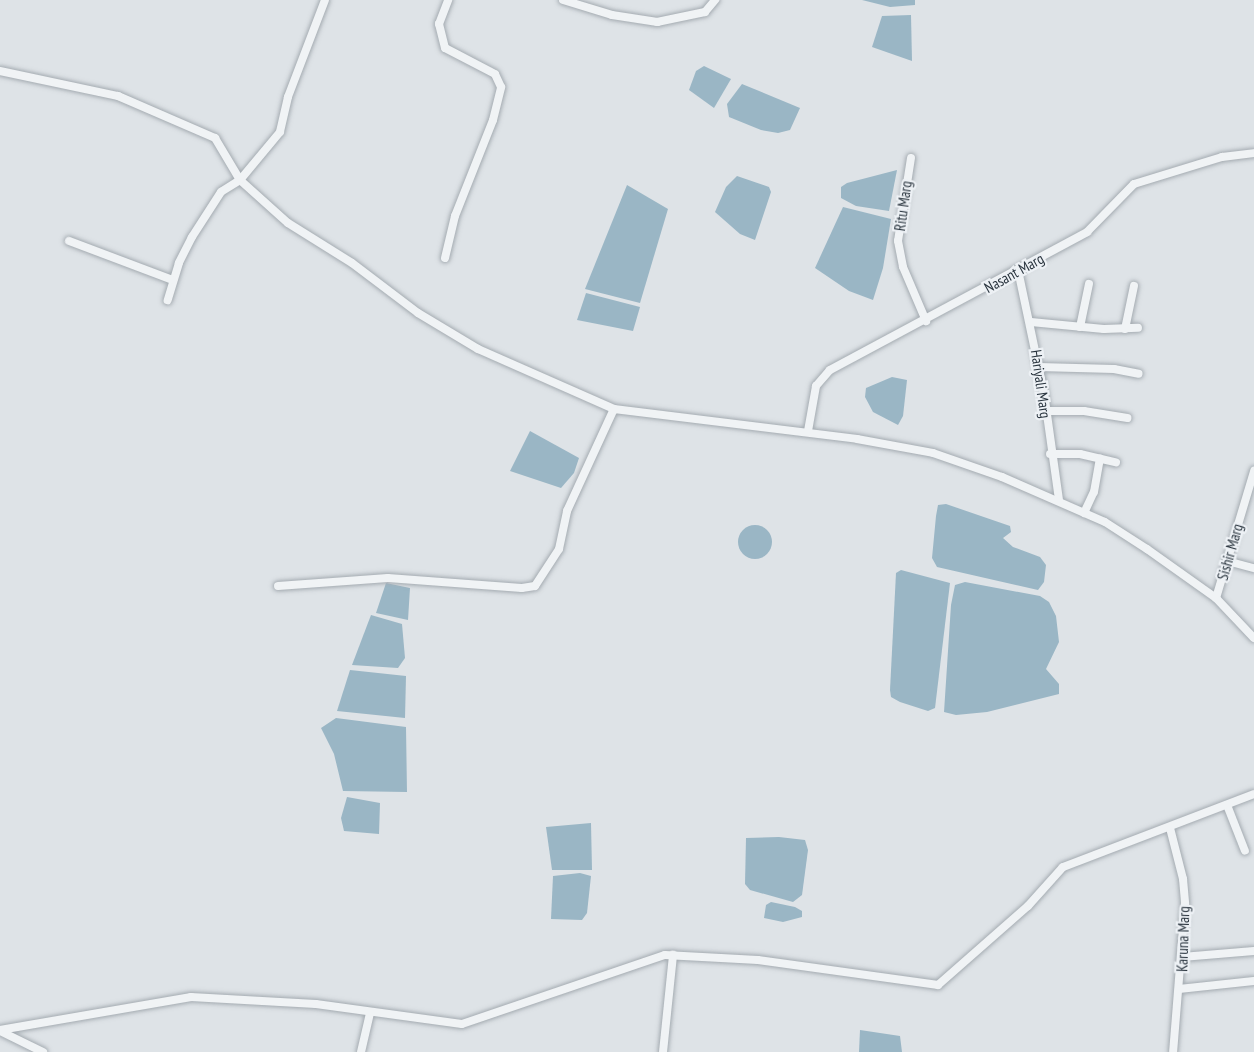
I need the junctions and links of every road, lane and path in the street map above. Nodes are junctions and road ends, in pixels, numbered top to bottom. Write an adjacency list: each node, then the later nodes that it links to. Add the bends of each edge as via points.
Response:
1 (325, 0): 8 (street, via 288,98 280,132)
2 (448, 0): 10 (street, via 439,24 445,48 495,74 501,87 487,138 455,216)
3 (563, 0): 4 (street, via 612,15 657,22 705,12)
4 (715, 0)
5 (0, 71): 8 (street, via 118,96 203,131 215,138)
6 (1254, 153): 11 (street, Nasant Marg, via 1222,158 1134,184 1086,232)
7 (911, 158): 16 (street, Ritu Marg, via 898,241 903,267)
8 (240, 180): 12 (street, via 220,192 192,237); 23 (street, via 288,223 352,263 447,333)
9 (69, 241): 12 (street)
10 (445, 258)
11 (1018, 270): 16 (street, Nasant Marg); 17 (street, Hariyali Marg)
12 (173, 280): 15 (street)
13 (1089, 284): 18 (street)
14 (1134, 286): 20 (street)
15 (168, 300)
16 (926, 321): 26 (street, Nasant Marg, via 822,376 816,386)
17 (1030, 322): 18 (street); 21 (street, Hariyali Marg)
18 (1080, 327): 20 (street)
19 (1138, 328): 20 (street)
20 (1125, 329)
21 (1039, 367): 22 (street, via 1114,369); 24 (street, Hariyali Marg)
22 (1139, 374)
23 (614, 409): 26 (street); 35 (street, via 567,511 559,549 535,586 388,578)
24 (1046, 411): 25 (street, via 1083,411); 27 (street, Hariyali Marg)
25 (1127, 418)
26 (808, 432): 31 (street, via 933,453)
27 (1050, 454): 28 (street); 31 (street, Hariyali Marg)
28 (1100, 459): 29 (street); 32 (street, via 1094,492)
29 (1116, 462)
30 (1254, 471): 33 (street, Sishir Marg)
31 (1059, 500): 32 (street)
32 (1084, 513): 36 (street, via 1146,549)
33 (1227, 561): 34 (street); 36 (street, Sishir Marg)
34 (1254, 568)
35 (278, 586)
36 (1216, 598): 37 (street)
37 (1254, 638)
38 (1254, 794): 39 (street)
39 (1227, 805): 40 (street); 41 (street)
40 (1170, 828): 43 (street, via 1063,867 1028,906 938,985 758,960); 44 (street, Karuna Marg, via 1183,879)
41 (1245, 851)
42 (1254, 951): 44 (street)
43 (673, 956): 47 (street, via 549,992 462,1024); 50 (street)
44 (1182, 957): 46 (street, Karuna Marg)
45 (1254, 981): 46 (street)
46 (1179, 989): 51 (street, Karuna Marg)
47 (370, 1013): 48 (street, via 316,1004 191,997 0,1030); 49 (street)
48 (43, 1052)
49 (361, 1052)
50 (663, 1052)
51 (1173, 1052)

